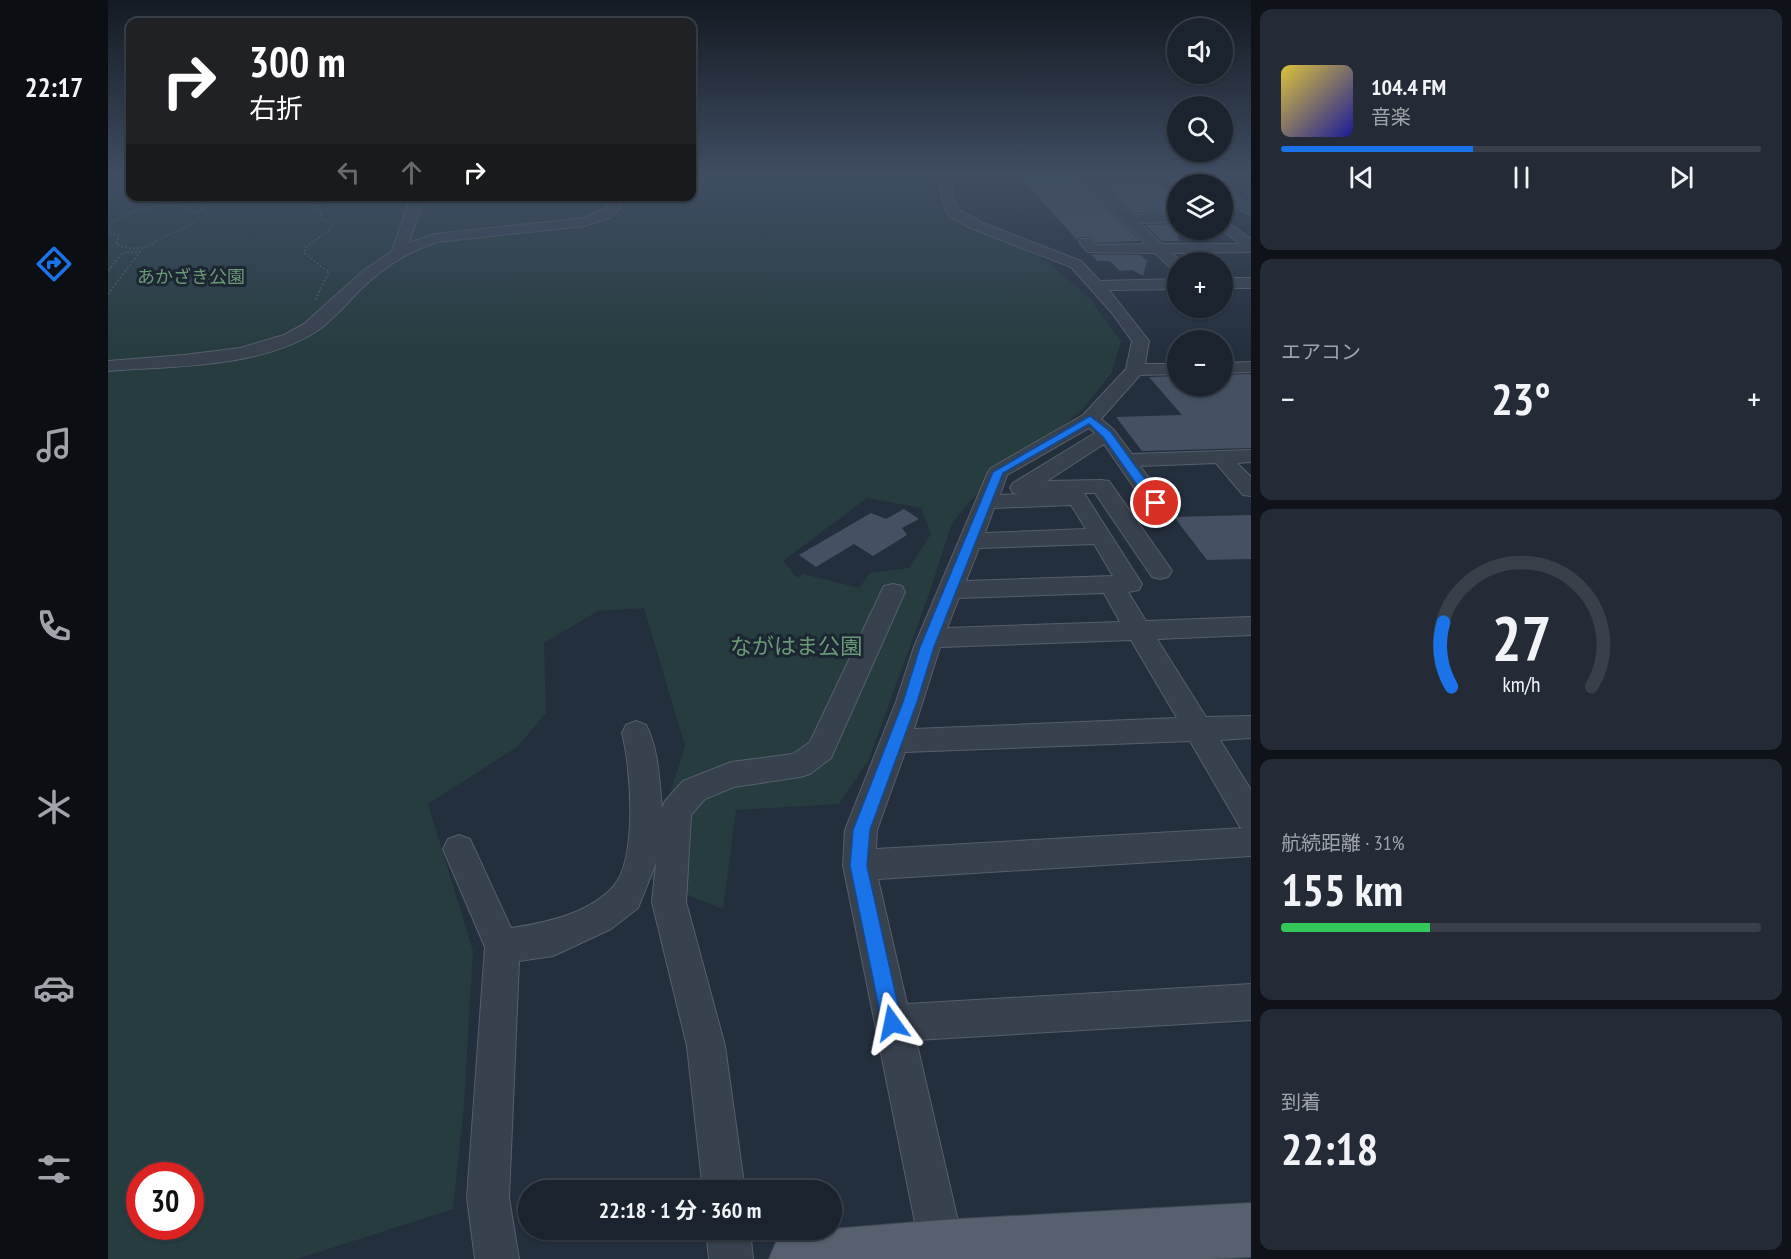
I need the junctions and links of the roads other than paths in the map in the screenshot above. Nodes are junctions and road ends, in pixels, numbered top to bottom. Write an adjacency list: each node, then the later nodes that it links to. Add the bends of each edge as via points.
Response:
1 (405, 234): 9 (street)
2 (475, 234): 9 (street, via 435,238)
3 (998, 234): 14 (street, via 1076,264)
4 (1142, 234): 8 (street)
5 (1235, 234): 7 (street)
6 (1086, 242): 8 (street, via 1093,249)
7 (1251, 247): 8 (street)
8 (1158, 249): 10 (street)
9 (399, 252): 15 (street, via 372,271 311,327 292,338 257,350)
10 (1167, 257)
11 (1251, 283): 13 (street)
12 (1167, 284): 14 (street)
13 (1233, 284)
14 (1097, 286): 19 (street, via 1141,341)
15 (108, 366)
16 (1251, 367): 17 (street)
17 (1233, 368)
18 (1167, 369): 19 (street)
19 (1135, 370): 20 (street)
20 (1090, 420): 21 (street); 28 (street, via 998,472)
21 (1107, 435): 22 (street); 29 (street)
22 (1078, 452): 26 (street); 26 (street, via 1021,488)
23 (1251, 456): 24 (street)
24 (1221, 457): 25 (street); 27 (street)
25 (1134, 460)
26 (1101, 486): 32 (street)
27 (1251, 490)
28 (986, 502): 30 (street, via 1078,498); 31 (street)
29 (1156, 503)
30 (1101, 536): 31 (street); 33 (street, via 1130,584)
31 (969, 541): 34 (street)
32 (1160, 571)
33 (1110, 585): 34 (street); 37 (street)
34 (950, 590): 38 (street)
35 (893, 592): 50 (street, via 821,750 800,765 731,775 694,789 676,810 669,902 706,1046)
36 (1251, 626): 37 (street)
37 (1137, 631): 38 (street); 40 (street)
38 (931, 638): 42 (street)
39 (1251, 727): 40 (street)
40 (1198, 729): 42 (street); 43 (street)
41 (636, 733): 47 (street, via 647,816 641,859 626,897 599,917 554,939)
42 (896, 741): 46 (street, via 861,830)
43 (1251, 817)
44 (1251, 842): 46 (street)
45 (459, 849): 47 (street)
46 (859, 866): 49 (street)
47 (502, 947): 54 (street, via 488,1198)
48 (1251, 1002): 49 (street)
49 (892, 1023): 53 (street)
50 (723, 1180)
51 (1251, 1230): 53 (main road)
52 (729, 1240): 55 (street)
53 (942, 1247): 56 (main road)
54 (497, 1259)
55 (730, 1259)
56 (796, 1259)

